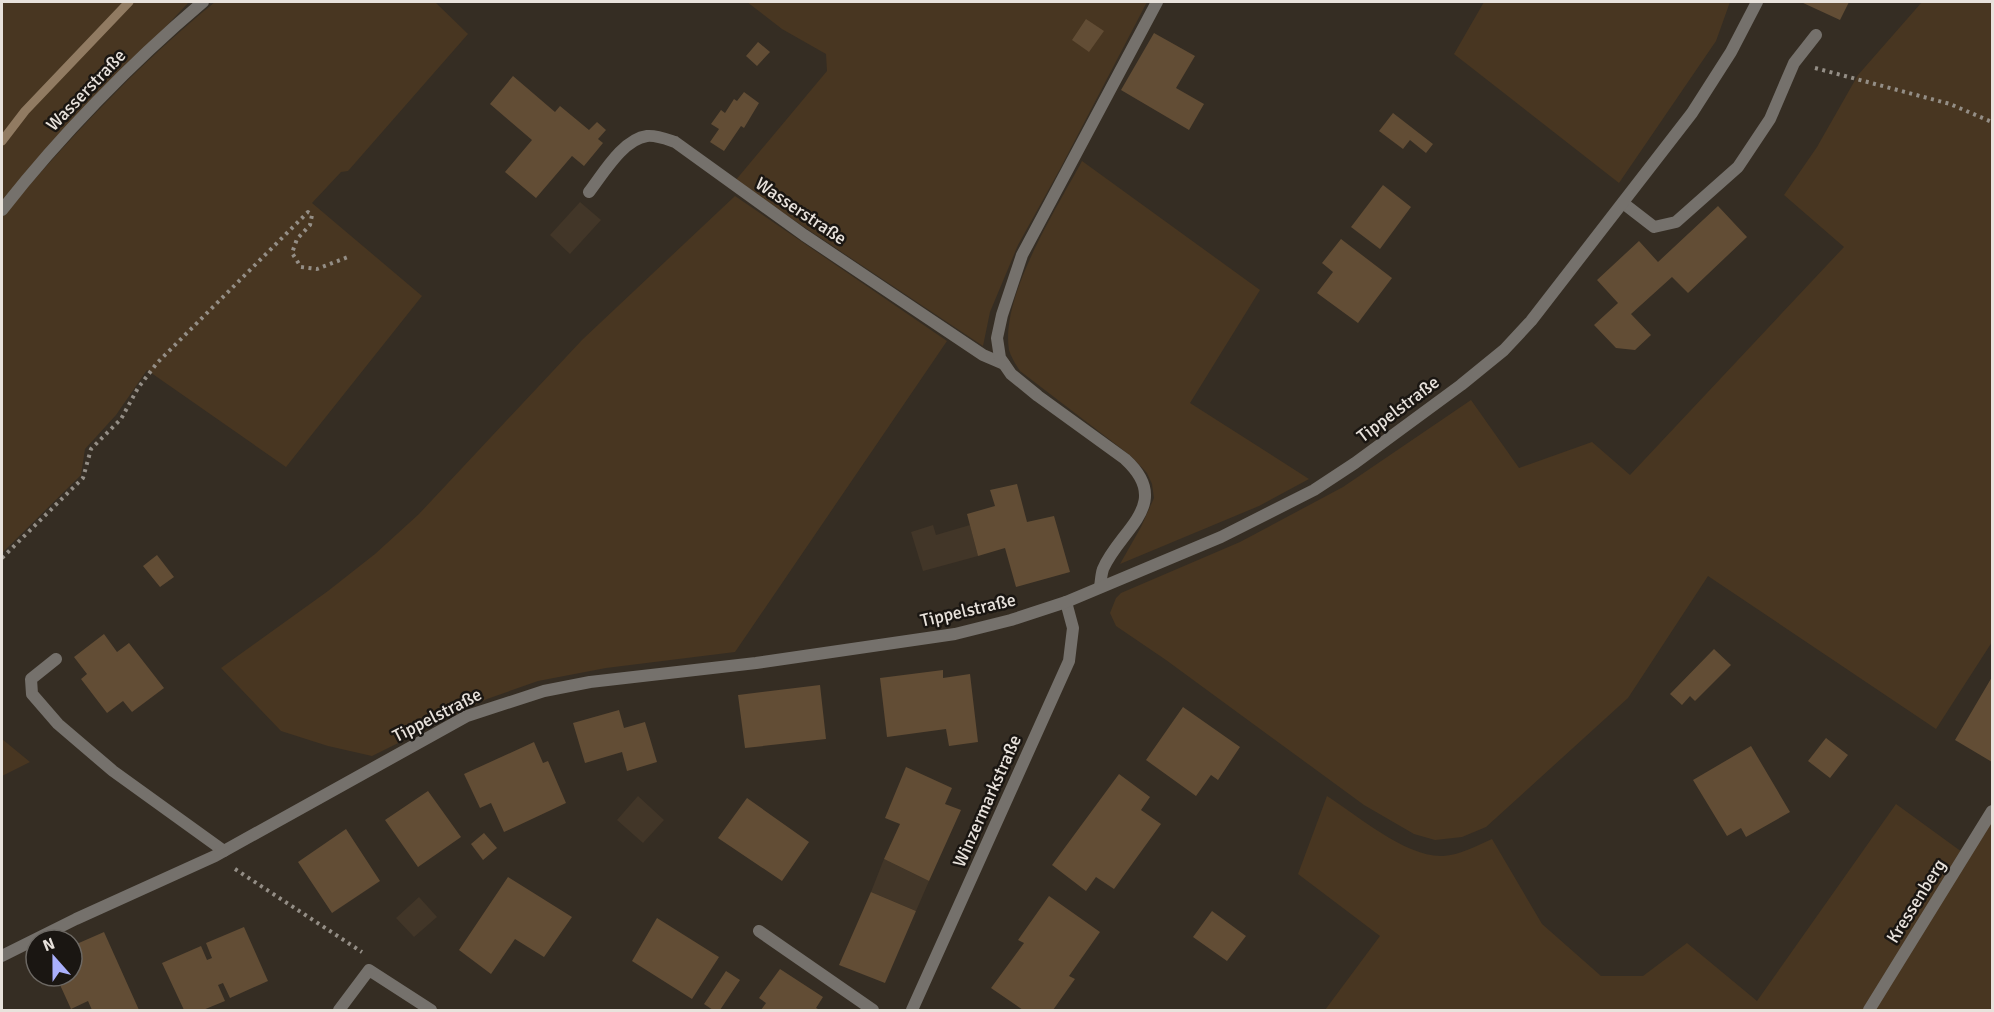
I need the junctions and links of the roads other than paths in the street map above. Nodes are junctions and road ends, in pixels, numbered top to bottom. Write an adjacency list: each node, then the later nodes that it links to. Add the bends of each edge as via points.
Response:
1 (203, 2): 7 (street, Wasserstraße, via 65,135)
2 (1157, 2): 8 (street, via 1022,255 998,327 998,350)
3 (1757, 2): 6 (street, Tippelstraße, via 1692,113)
4 (1816, 35): 6 (street, via 1794,63 1770,119 1738,167 1683,216 1676,222 1654,227)
5 (589, 192): 8 (street, Wasserstraße, via 625,146 635,140 647,136 675,142 804,235 983,355)
6 (1623, 203): 9 (street, Tippelstraße, via 1531,321 1504,350 1461,385 1314,490 1221,537)
7 (2, 210)
8 (1004, 364): 9 (street, Wasserstraße, via 1038,396 1125,459 1139,475 1145,493 1143,509 1104,568)
9 (1100, 588): 10 (street, Tippelstraße)
10 (1066, 602): 13 (street, Tippelstraße, via 955,634 544,691 467,716); 19 (street, Winzermarkstraße, via 1073,628 1069,661)
11 (56, 659): 13 (street, via 31,679 33,694 58,724)
12 (1992, 811): 20 (street, Kressenberg)
13 (220, 854): 15 (street, Tippelstraße)
14 (759, 931): 18 (street)
15 (2, 956)
16 (339, 1011): 17 (street, via 369,970)
17 (431, 1011)
18 (873, 1011)
19 (912, 1011)
20 (1869, 1011)

